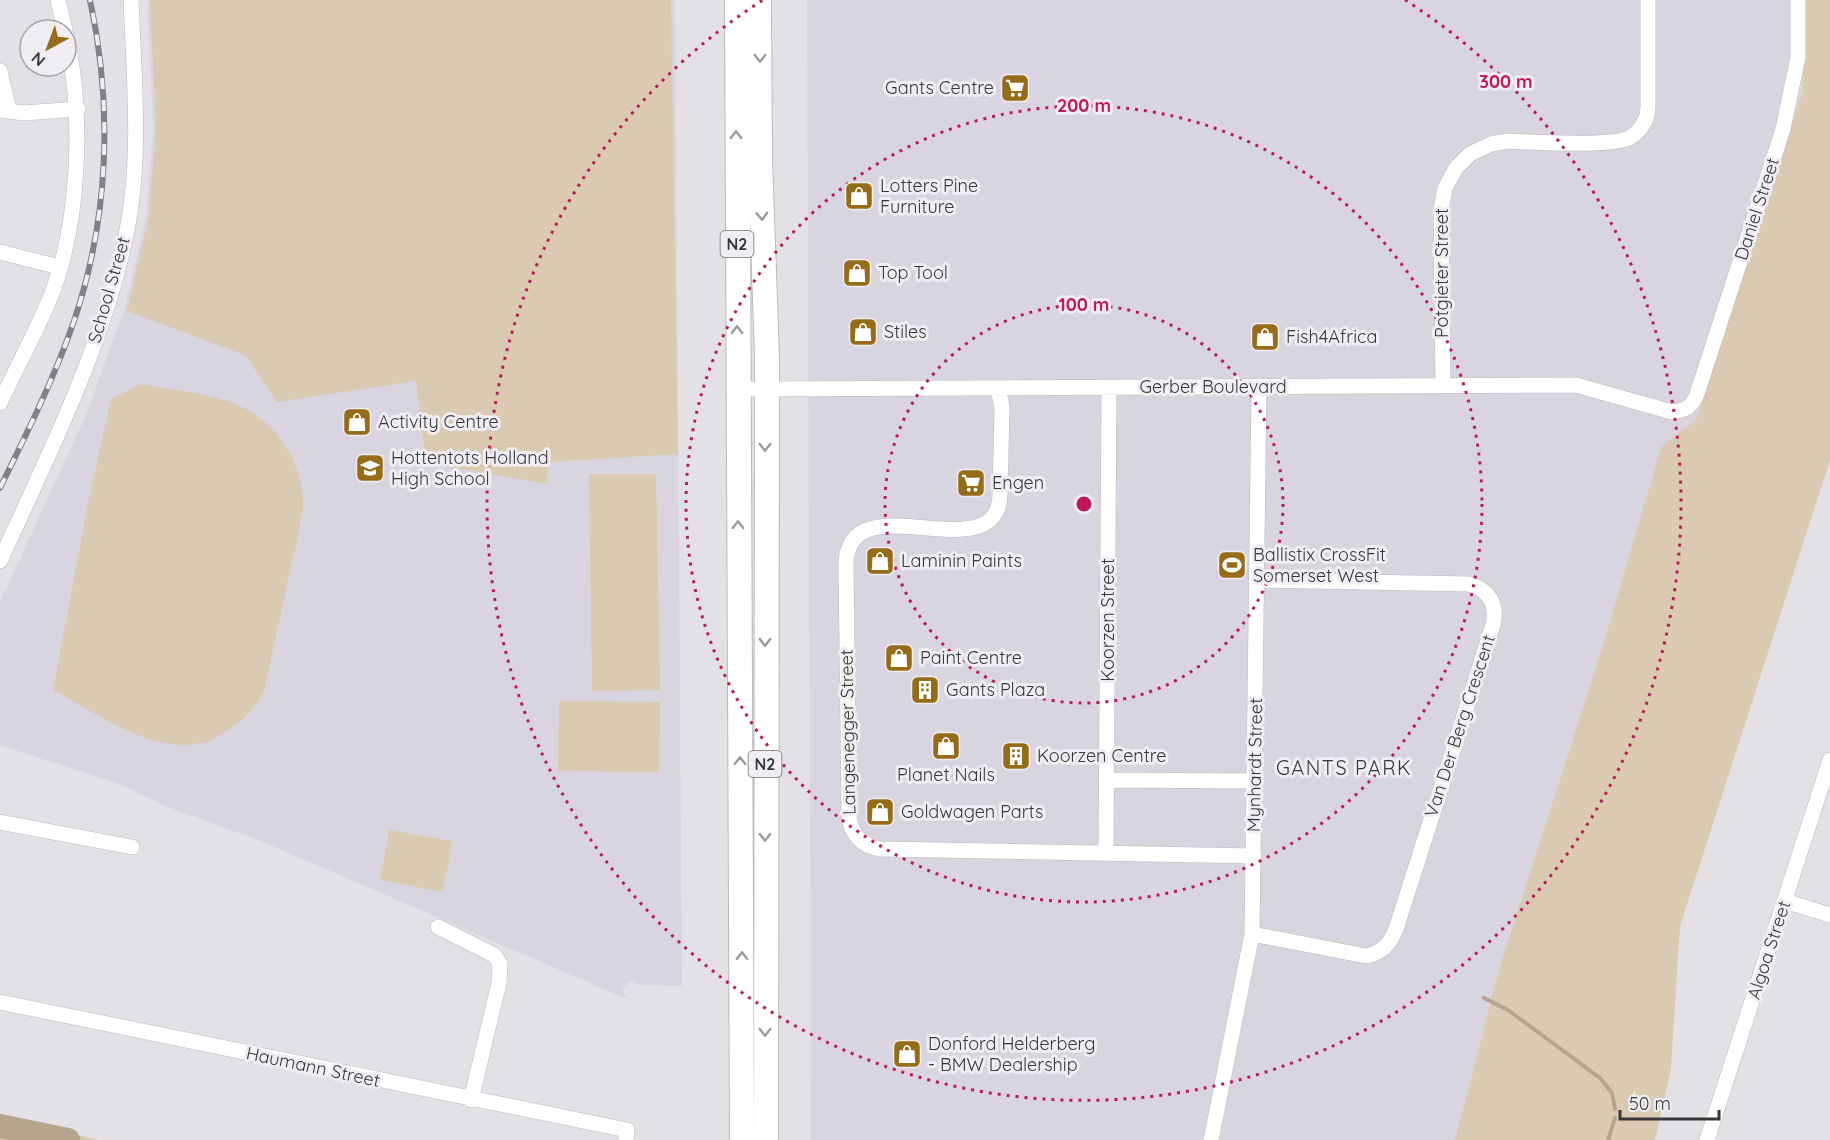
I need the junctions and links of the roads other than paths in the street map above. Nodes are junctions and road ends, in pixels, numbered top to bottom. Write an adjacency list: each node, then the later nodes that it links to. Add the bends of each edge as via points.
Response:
1 (56, 0): 7 (street)
2 (131, 0): 22 (street, School Street, via 134,153 126,236 97,335 71,404)
3 (737, 0): 18 (highway, N2, one-way to 3)
4 (759, 0): 16 (highway, N2, one-way to 16)
5 (1648, 0): 14 (street, Potgieter Street, via 1648,108 1645,122 1636,133 1616,141 1491,144 1464,159 1450,177 1441,211)
6 (1798, 0): 21 (street, Daniel Street, via 1796,68 1783,129 1698,394)
7 (61, 18)
8 (0, 71): 11 (street)
9 (75, 78): 10 (street)
10 (78, 109): 11 (street); 13 (street, via 70,224)
11 (4, 111)
12 (0, 252): 13 (street)
13 (59, 267): 20 (street, via 52,294)
14 (1443, 385): 15 (street, Gerber Boulevard); 21 (street, Gerber Boulevard, via 1576,384 1672,412)
15 (1259, 386): 17 (street, Gerber Boulevard); 23 (street, Mynhardt Street)
16 (766, 388): 18 (street, Gerber Boulevard); 19 (street, Gerber Boulevard); 39 (highway, N2, one-way to 39)
17 (1109, 388): 19 (street, Gerber Boulevard); 25 (street, Koorzen Street)
18 (738, 389): 38 (highway, N2, one-way to 18)
19 (998, 389): 29 (street, Langenegger Street, via 1002,407 1000,496 991,520 973,529 876,527 857,536 849,548 846,563 850,824 856,837 874,848)
20 (0, 403)
21 (1685, 410)
22 (0, 561)
23 (1257, 580): 26 (street, Mynhardt Street); 34 (street, Van Der Berg Crescent, via 1469,584 1489,595 1495,612 1396,929 1387,946 1366,956)
24 (1830, 760): 31 (street, Algoa Street)
25 (1106, 780): 26 (street); 29 (street, Koorzen Street)
26 (1255, 781): 30 (street, Mynhardt Street)
27 (0, 822): 28 (street)
28 (132, 847)
29 (1106, 853): 30 (street, Langenegger Street)
30 (1254, 856): 34 (street, Mynhardt Street)
31 (1785, 901): 32 (street); 41 (street, Algoa Street)
32 (1830, 915)
33 (438, 927): 36 (street, via 494,954 500,964)
34 (1252, 934): 40 (street, Mynhardt Street)
35 (0, 1002): 36 (street, Haumann Street)
36 (471, 1100): 37 (street, Haumann Street)
37 (626, 1135)
38 (742, 1140)
39 (766, 1140)
40 (1210, 1140)
41 (1707, 1140)

